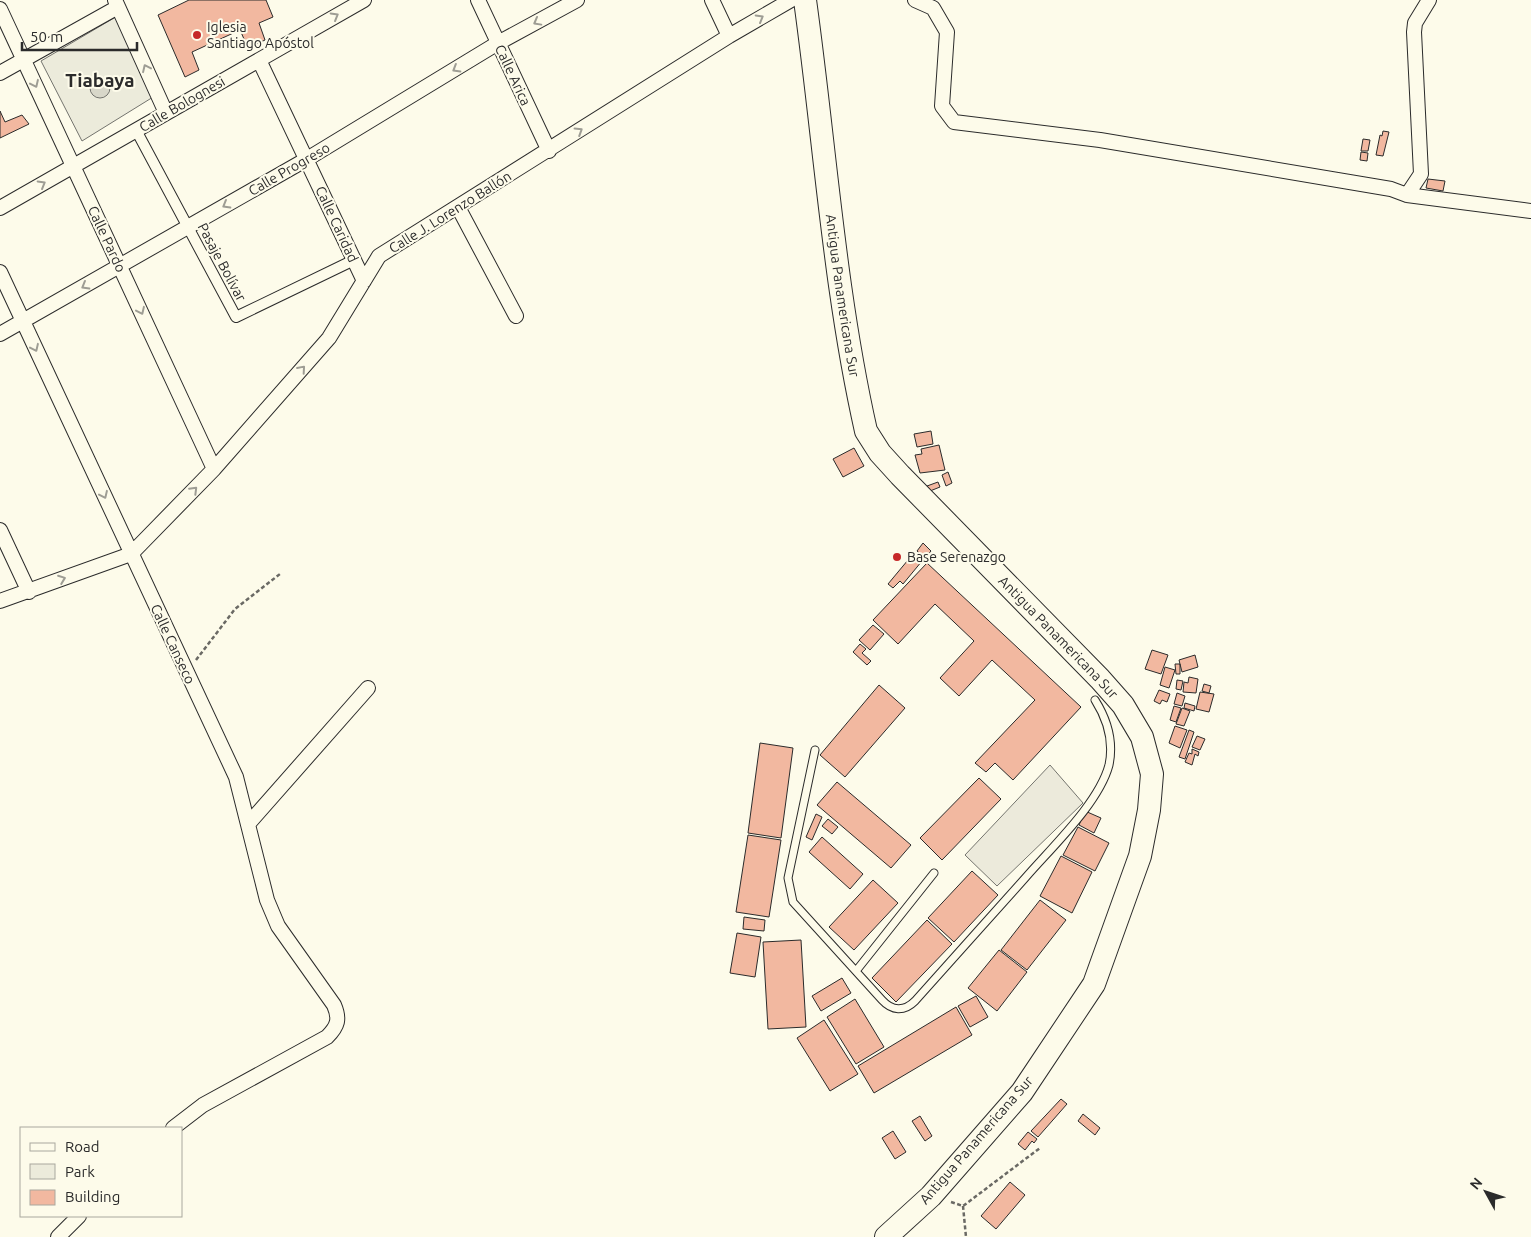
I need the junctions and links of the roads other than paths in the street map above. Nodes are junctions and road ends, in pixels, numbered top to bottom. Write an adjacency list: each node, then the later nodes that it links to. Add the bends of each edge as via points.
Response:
1 (364, 0): 14 (street, Calle Bolognesi, one-way to 1)
2 (478, 0): 12 (street, Calle Arica)
3 (577, 0): 12 (street, Calle Progreso, one-way to 12)
4 (712, 0): 11 (street)
5 (792, 0): 11 (street, Calle J. Lorenzo Ballón, one-way to 5)
6 (805, 0): 47 (main road, Antigua Panamericana Sur, via 821,113 833,241 866,431 900,475 1122,705 1142,737 1152,774 1140,856 1094,984 1022,1092 930,1196)
7 (915, 0): 21 (street, via 934,8 947,32 942,106 954,122 1100,140 1391,189)
8 (1429, 0): 21 (street, via 1415,23 1421,174)
9 (116, 3): 13 (street); 16 (street, one-way to 9)
10 (0, 9): 13 (street, Calle Pardo)
11 (729, 36): 18 (street, Calle J. Lorenzo Ballón, one-way to 11)
12 (498, 44): 18 (street, Calle Arica); 19 (street, Calle Progreso, one-way to 19)
13 (24, 60): 15 (street); 20 (street, Calle Pardo, one-way to 20)
14 (259, 60): 16 (street, Calle Bolognesi); 19 (street, Calle Caridad)
15 (0, 73)
16 (166, 113): 17 (street, Calle Bolognesi)
17 (136, 130): 20 (street, Calle Bolognesi); 25 (street, Pasaje Bolívar)
18 (549, 151): 22 (street, Calle J. Lorenzo Ballón)
19 (307, 160): 25 (street, Calle Progreso, one-way to 25); 26 (street, Calle Caridad)
20 (74, 166): 23 (street, Calle Bolognesi, one-way to 20); 27 (street, Calle Pardo)
21 (1407, 195): 24 (street)
22 (458, 207): 29 (street, Calle J. Lorenzo Ballón, via 380,256); 30 (street)
23 (0, 208)
24 (1531, 211)
25 (188, 227): 26 (street, Pasaje Bolívar, via 236,317); 27 (street, Calle Progreso)
26 (354, 260): 29 (street, Calle Caridad)
27 (120, 266): 31 (street, Calle Progreso, one-way to 31); 33 (street, Calle Pardo, one-way to 33)
28 (0, 272): 31 (street, Calle Canseco)
29 (364, 281): 33 (street, Calle J. Lorenzo Ballón, one-way to 29, via 329,338)
30 (516, 316)
31 (23, 321): 32 (street, Calle Progreso); 35 (street, Calle Canseco, one-way to 35)
32 (0, 334)
33 (214, 469): 35 (street, Calle J. Lorenzo Ballón, one-way to 33)
34 (0, 530): 36 (street)
35 (131, 554): 36 (street, Calle J. Lorenzo Ballón, one-way to 35); 41 (street, Calle Canseco, via 236,777)
36 (29, 592): 37 (street, Calle J. Lorenzo Ballón)
37 (0, 601)
38 (368, 688): 41 (street)
39 (1095, 700): 43 (lane, via 1107,723 1111,750 1109,763 1099,788 1071,826 911,1006 899,1009 887,1005)
40 (815, 750): 43 (lane, via 788,885 793,902)
41 (249, 823): 44 (street, Calle Canseco, via 267,900 278,926 334,1005 337,1027 327,1037 203,1105)
42 (934, 873): 43 (lane)
43 (856, 971)
44 (174, 1127)
45 (78, 1217): 46 (street)
46 (58, 1237)
47 (886, 1237)

